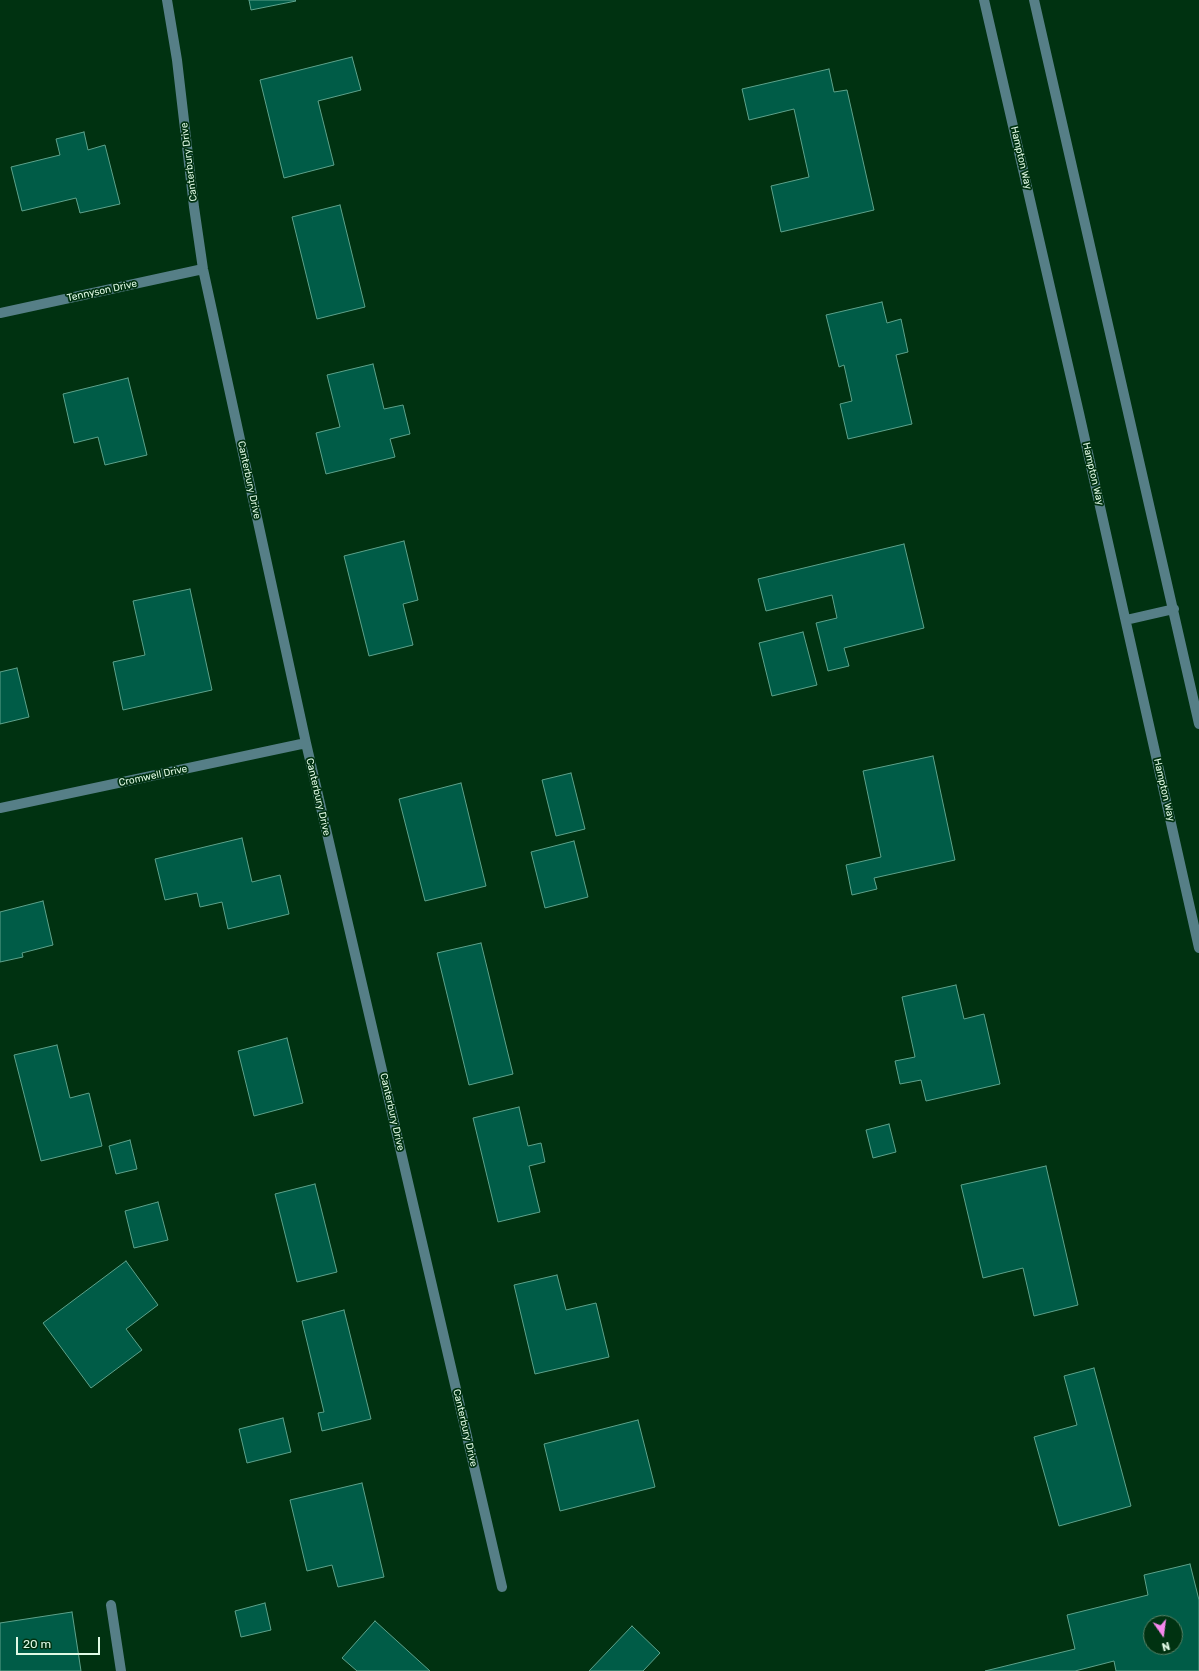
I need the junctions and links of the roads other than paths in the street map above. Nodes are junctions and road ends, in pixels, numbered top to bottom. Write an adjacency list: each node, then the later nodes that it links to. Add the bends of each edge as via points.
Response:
1 (167, 0): 4 (street, Canterbury Drive)
2 (984, 0): 7 (street, Hampton Way)
3 (1034, 0): 6 (street)
4 (203, 269): 5 (street, Tennyson Drive); 9 (street, Canterbury Drive)
5 (0, 313)
6 (1174, 609): 7 (street); 8 (street)
7 (1126, 620): 11 (street, Hampton Way)
8 (1199, 724)
9 (306, 743): 10 (street, Cromwell Drive); 12 (street, Canterbury Drive)
10 (0, 808)
11 (1199, 948)
12 (502, 1587)
13 (111, 1606): 14 (street)
14 (122, 1671)

